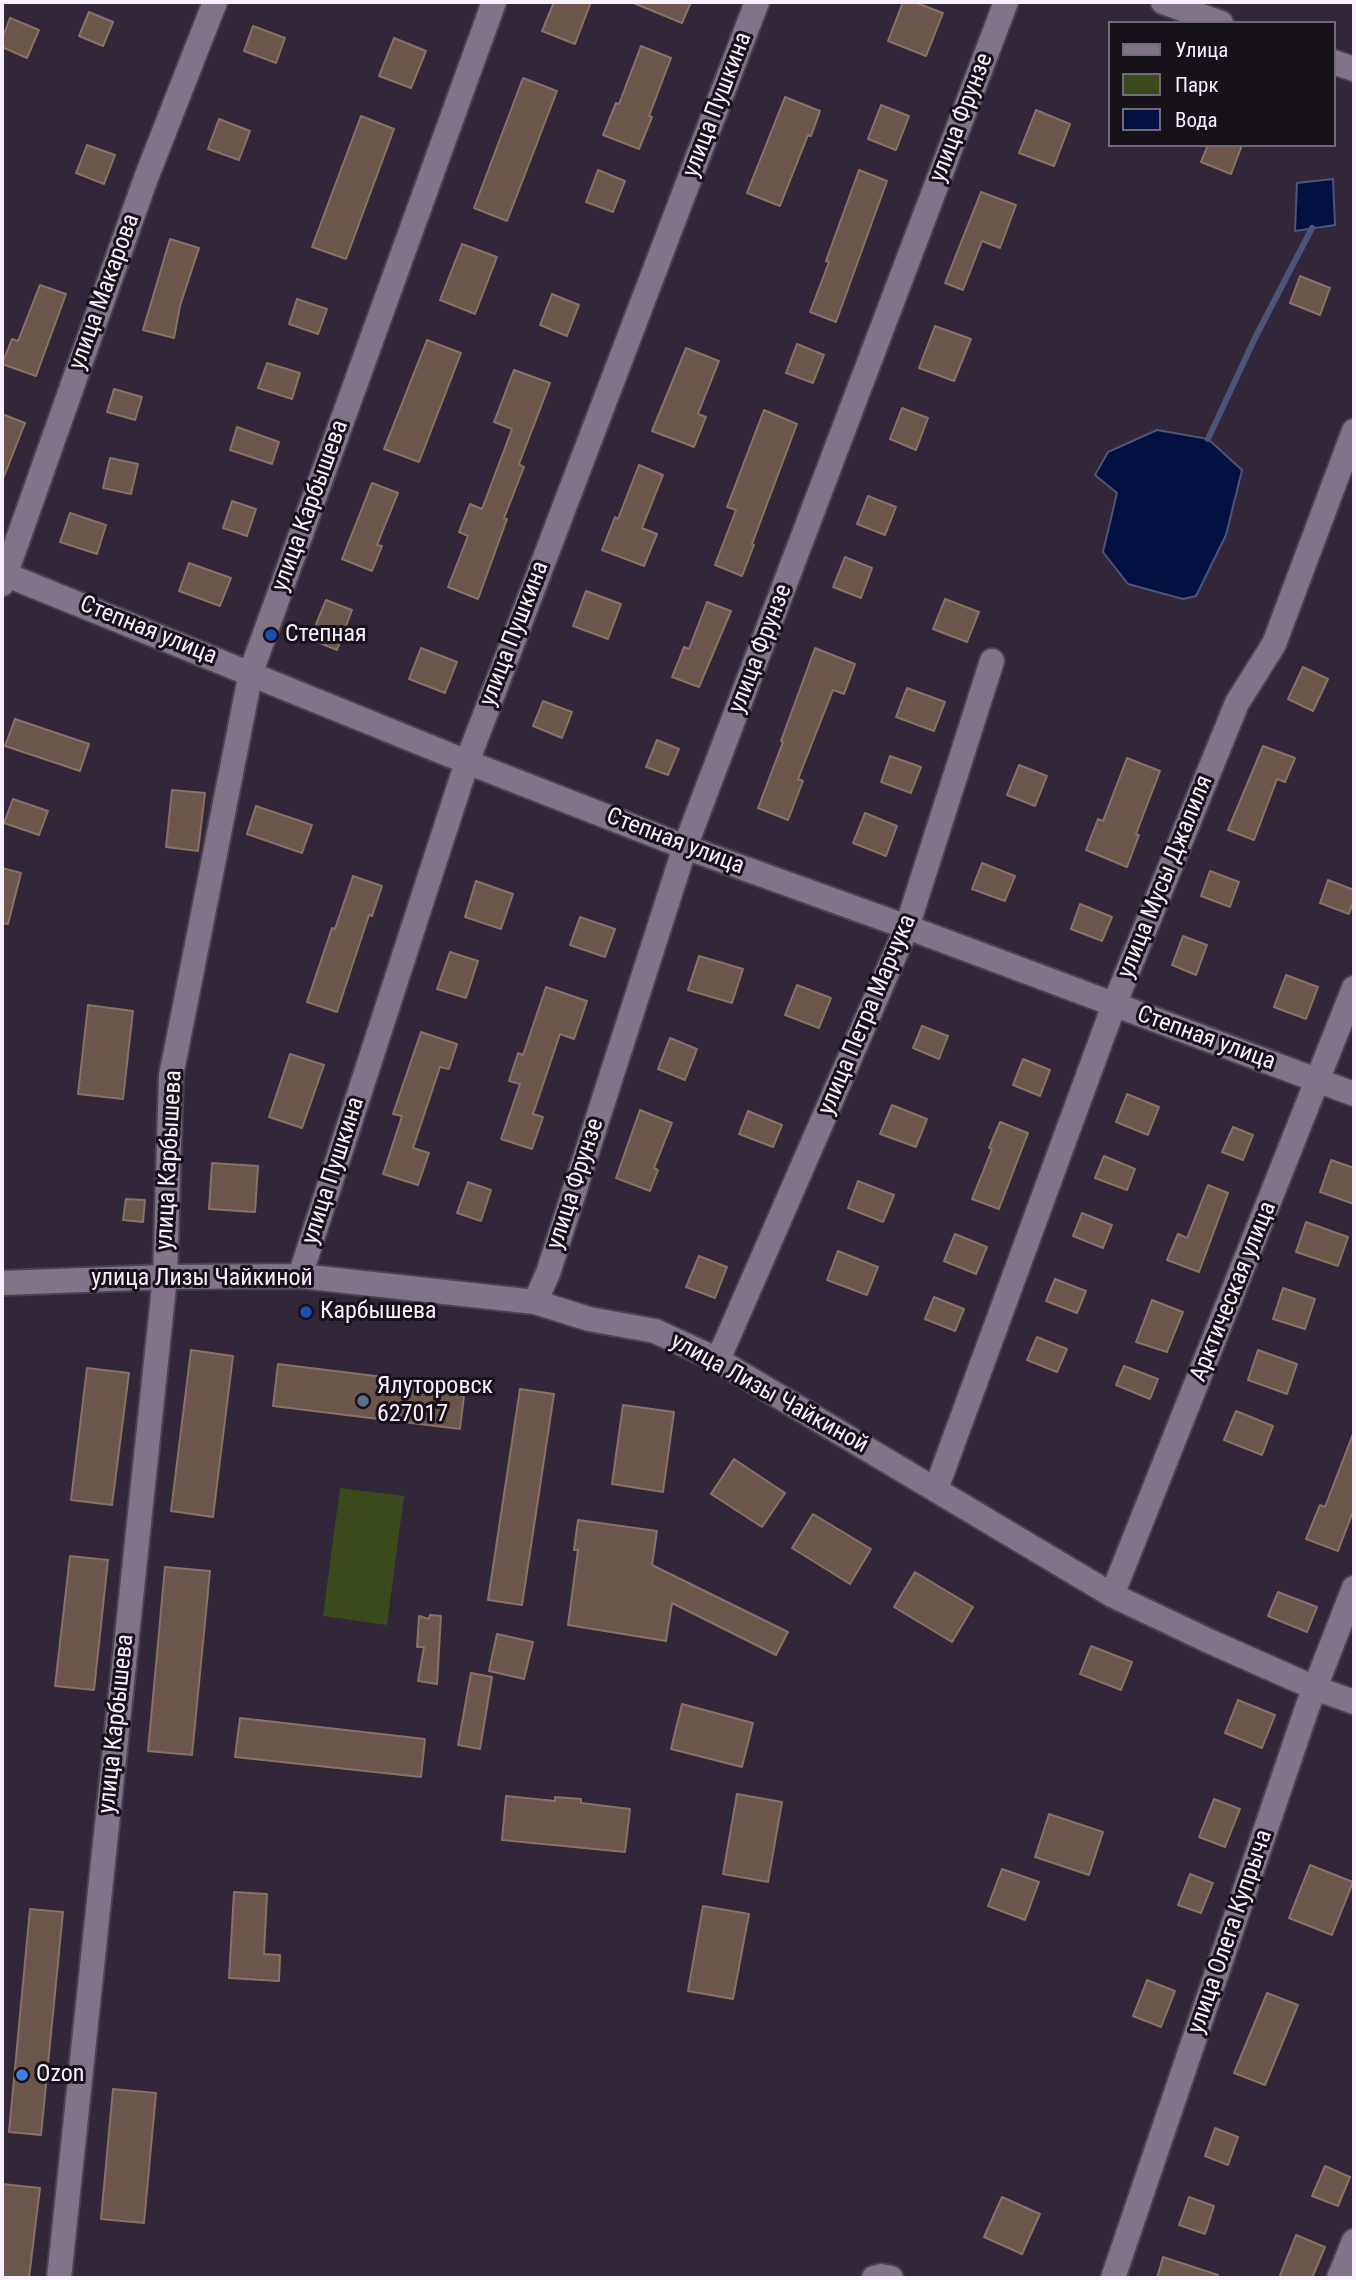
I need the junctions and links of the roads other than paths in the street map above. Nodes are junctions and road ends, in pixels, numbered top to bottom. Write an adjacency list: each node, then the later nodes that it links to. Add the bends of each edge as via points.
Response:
1 (215, 2): 10 (street, улица Макарова, via 146,178)
2 (494, 2): 12 (street, улица Карбышева)
3 (757, 2): 13 (street, улица Пушкина)
4 (1006, 2): 14 (street, улица Фрунзе)
5 (1163, 2): 6 (street)
6 (1215, 21)
7 (1335, 63): 8 (street)
8 (1354, 69)
9 (1354, 431): 17 (street, улица Мусы Джалиля, via 1274,644 1237,704)
10 (3, 577): 12 (street, Степная улица)
11 (992, 661): 15 (street, улица Петра Марчука)
12 (251, 672): 13 (street, Степная улица); 21 (street, улица Карбышева, via 171,1076)
13 (467, 761): 14 (street, Степная улица); 20 (street, улица Пушкина)
14 (685, 848): 15 (street, Степная улица); 23 (street, улица Фрунзе)
15 (907, 927): 17 (street, Степная улица); 24 (street, улица Петра Марчука)
16 (1354, 988): 18 (street, Арктическая улица)
17 (1114, 1005): 18 (street, Степная улица); 25 (street, улица Мусы Джалиля)
18 (1318, 1081): 19 (street, Степная улица); 27 (street, Арктическая улица)
19 (1354, 1094)
20 (300, 1276): 21 (street, улица Лизы Чайкиной); 23 (street, улица Лизы Чайкиной)
21 (165, 1277): 22 (street, улица Лизы Чайкиной); 31 (street, улица Карбышева)
22 (2, 1283)
23 (535, 1302): 24 (street, улица Лизы Чайкиной, via 589,1319 655,1331)
24 (718, 1360): 25 (street, улица Лизы Чайкиной)
25 (936, 1489): 27 (street, улица Лизы Чайкиной)
26 (1354, 1588): 28 (street, улица Олега Купрыча)
27 (1112, 1595): 28 (street, улица Лизы Чайкиной)
28 (1315, 1688): 29 (street, улица Лизы Чайкиной); 34 (street, улица Олега Купрыча)
29 (1354, 1702)
30 (1354, 2241): 35 (street)
31 (58, 2278)
32 (874, 2278): 33 (street)
33 (891, 2278)
34 (1113, 2278)
35 (1339, 2278)

